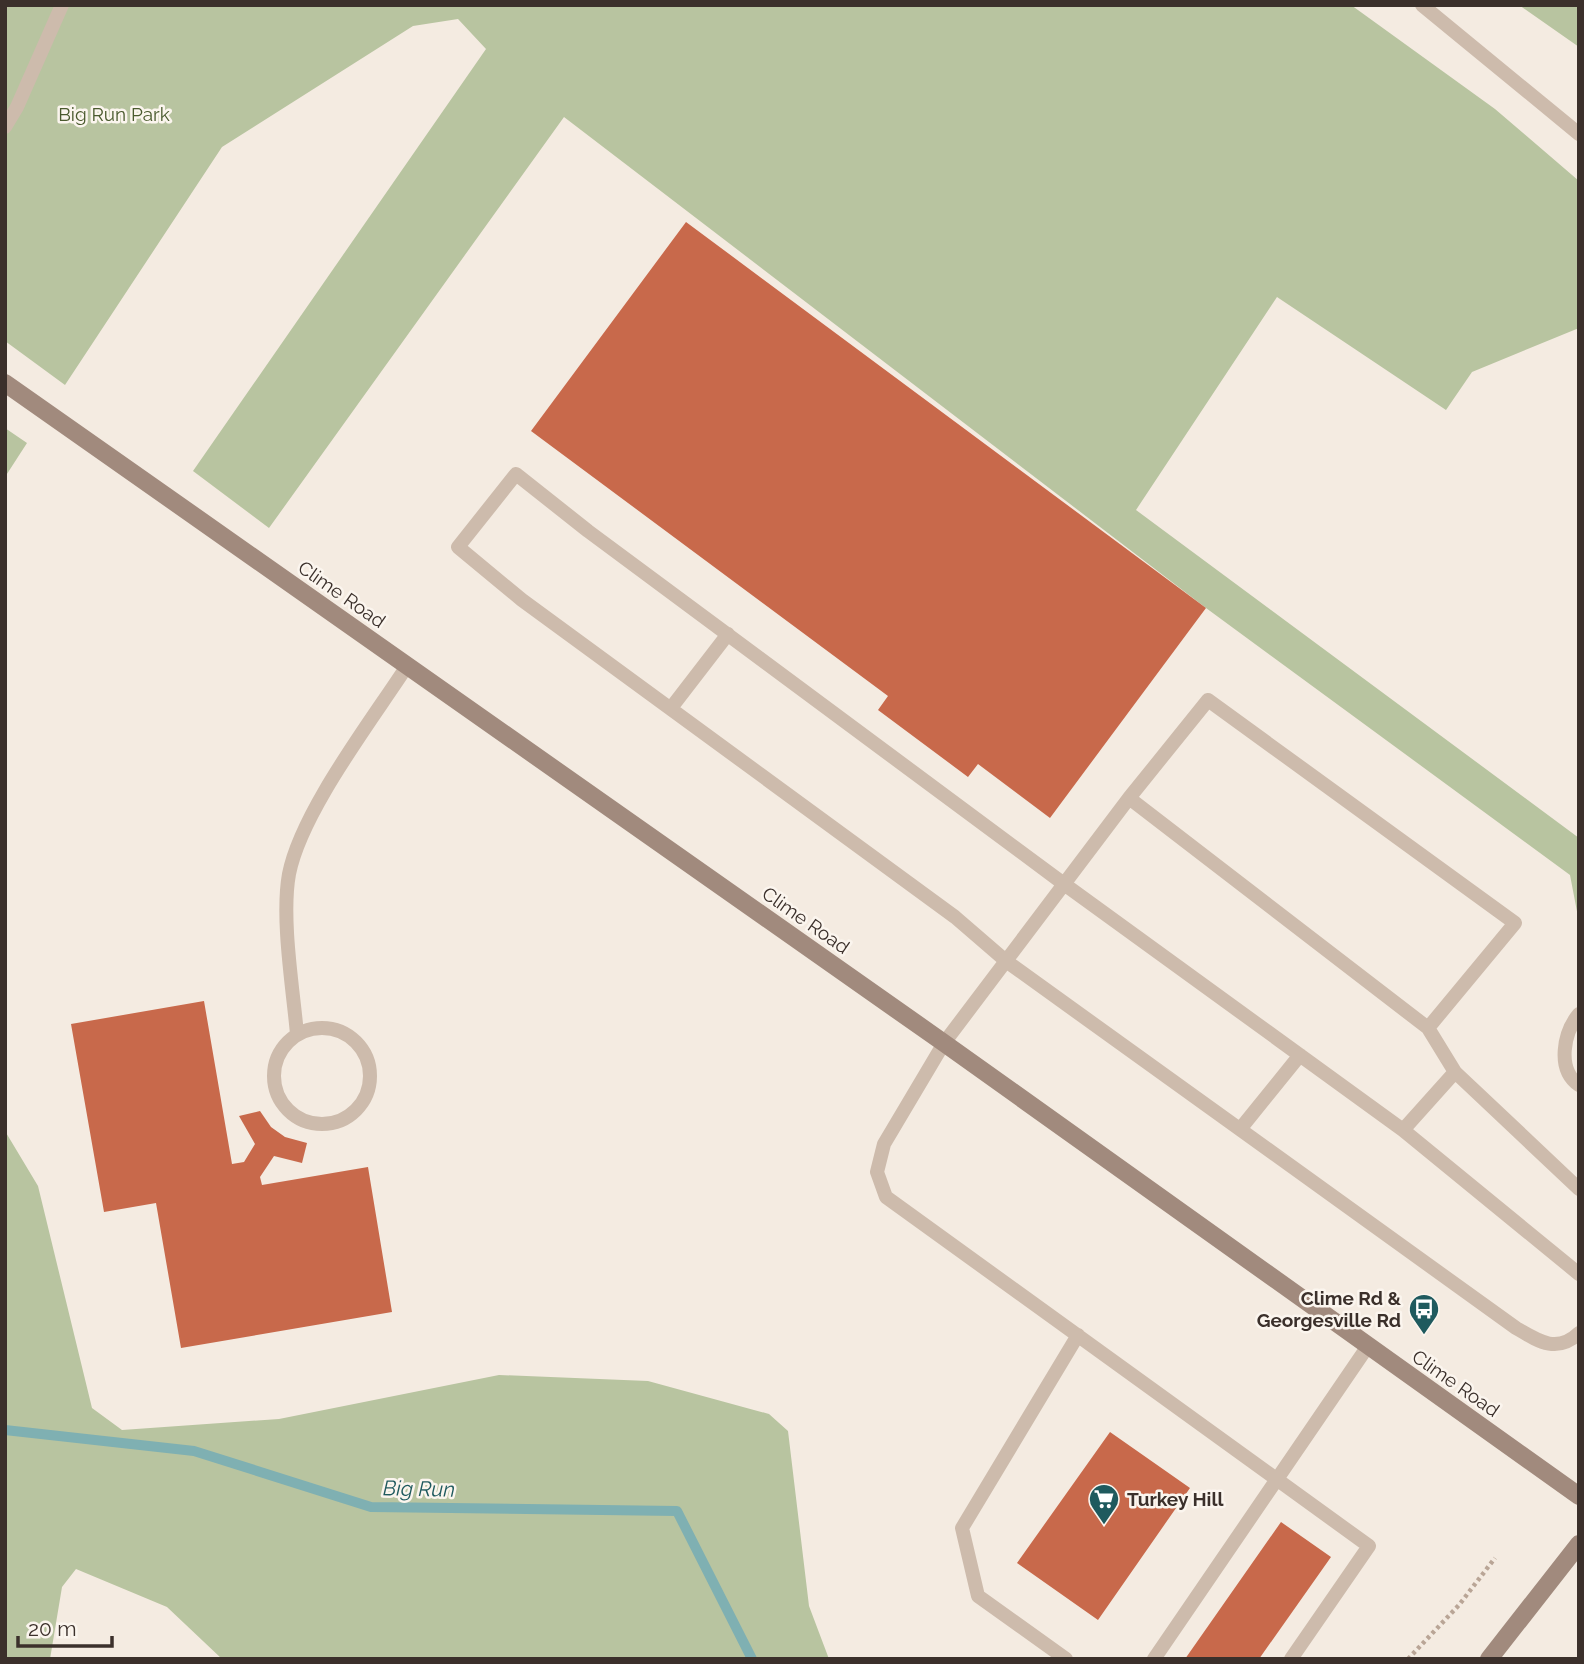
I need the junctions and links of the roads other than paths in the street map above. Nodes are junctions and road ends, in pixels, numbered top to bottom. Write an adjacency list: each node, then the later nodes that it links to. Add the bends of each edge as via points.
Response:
1 (62, 5): 3 (lane)
2 (1422, 5): 4 (lane)
3 (5, 127)
4 (1579, 134)
5 (5, 383): 7 (main road, Clime Road)
6 (728, 634): 8 (lane); 8 (lane, via 516,474 458,547); 10 (lane)
7 (407, 666): 14 (lane, via 306,828 289,875 288,940); 15 (main road, Clime Road)
8 (671, 708): 11 (lane, via 955,917)
9 (1129, 797): 10 (lane); 13 (lane); 13 (lane, via 1208,700 1515,923)
10 (1064, 884): 11 (lane); 16 (lane)
11 (1006, 961): 15 (lane); 19 (lane)
12 (1579, 1014): 18 (lane, via 1570,1025 1563,1053 1573,1081)
13 (1428, 1028): 17 (lane)
14 (298, 1034): 14 (lane, via 327,1028 342,1032 366,1055 369,1087 352,1114 321,1124 304,1120 281,1101 274,1072 278,1057)
15 (944, 1043): 24 (lane, via 884,1144 877,1171 886,1197); 25 (main road, Clime Road)
16 (1300, 1055): 19 (lane); 20 (lane)
17 (1455, 1072): 20 (lane); 21 (lane)
18 (1579, 1085)
19 (1241, 1128): 23 (lane, via 1540,1342 1555,1345)
20 (1403, 1130): 22 (lane)
21 (1579, 1189)
22 (1579, 1273)
23 (1579, 1333)
24 (1078, 1335): 26 (lane); 29 (lane, via 962,1528 978,1595)
25 (1368, 1346): 26 (lane); 27 (main road, Clime Road)
26 (1277, 1480): 30 (lane); 31 (lane, via 1370,1546)
27 (1579, 1496)
28 (1579, 1544): 32 (main road)
29 (1066, 1659)
30 (1154, 1659)
31 (1291, 1659)
32 (1489, 1659)

